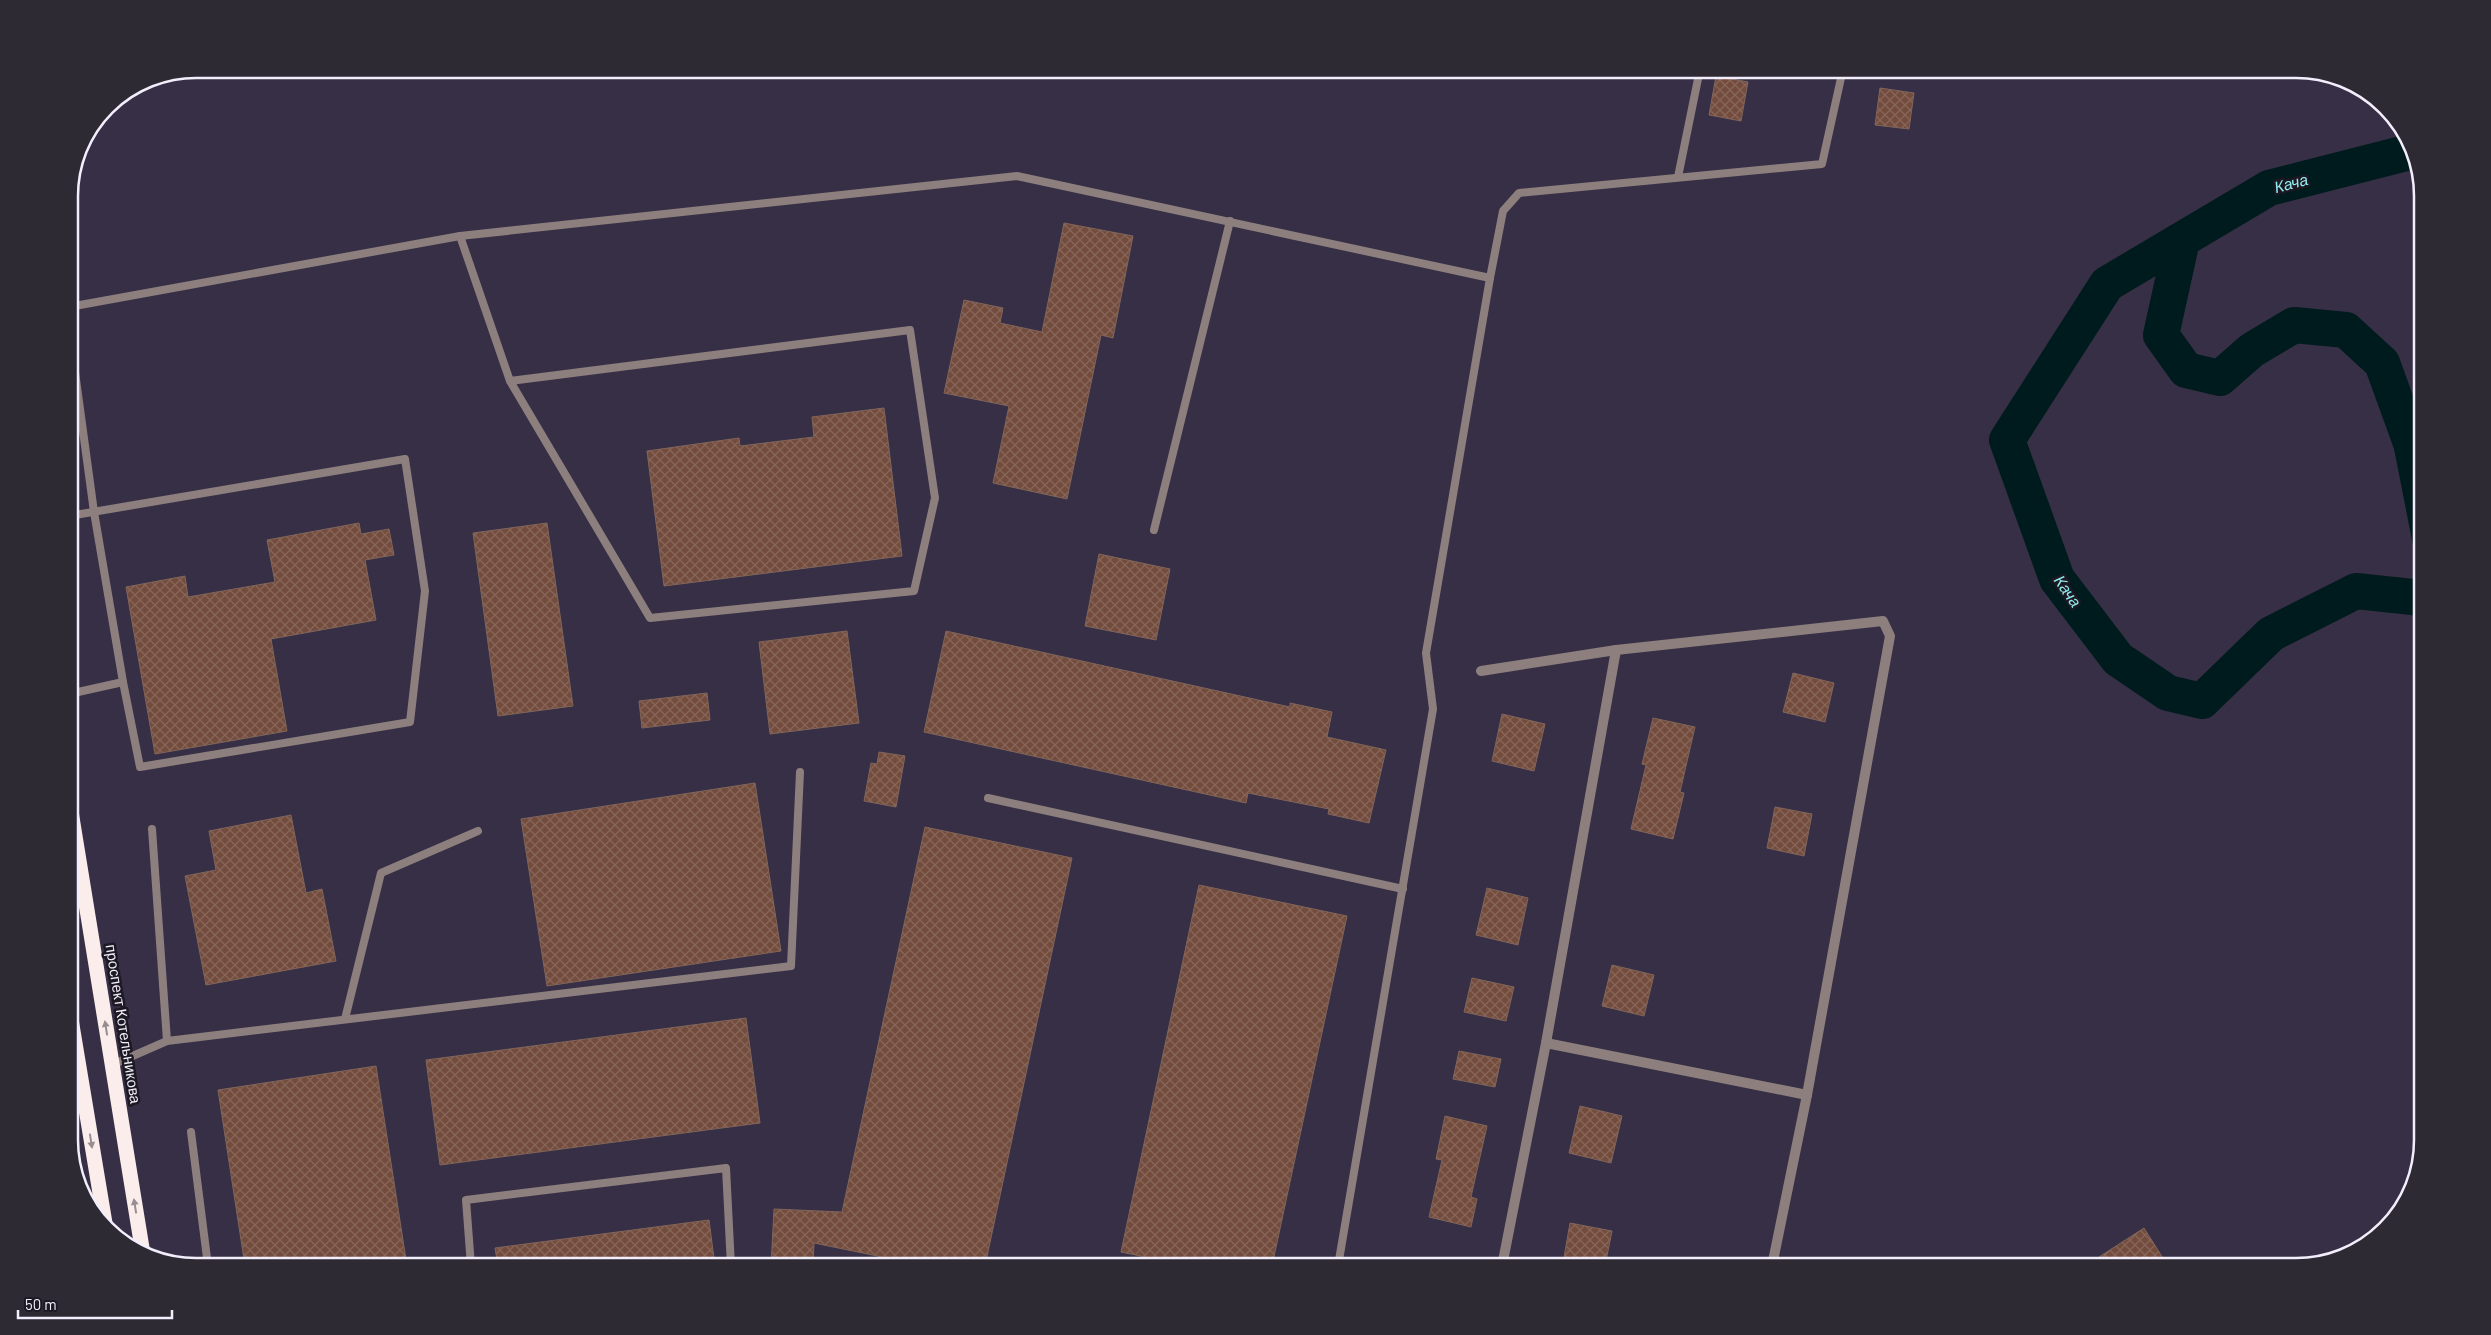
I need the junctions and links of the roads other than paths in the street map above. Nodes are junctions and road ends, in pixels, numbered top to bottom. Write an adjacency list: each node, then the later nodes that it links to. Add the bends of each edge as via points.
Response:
1 (1698, 78): 3 (lane)
2 (1841, 78): 3 (lane, via 1822,164)
3 (1678, 178): 6 (lane, via 1519,193 1503,211)
4 (1230, 221): 5 (lane, via 1018,176); 6 (lane); 12 (lane)
5 (460, 236): 7 (lane); 8 (lane)
6 (1490, 278): 22 (lane, via 1426,652 1433,709)
7 (78, 305)
8 (510, 381): 8 (lane, via 650,618 914,591 935,498 910,330)
9 (78, 394): 10 (lane)
10 (94, 512): 11 (lane); 15 (lane); 15 (lane, via 405,458 425,591 410,722 140,767)
11 (78, 515)
12 (1154, 530)
13 (1616, 650): 14 (street); 25 (street); 28 (street, via 1883,621 1890,636)
14 (1481, 671)
15 (123, 682): 16 (lane)
16 (78, 692)
17 (800, 772): 23 (lane, via 792,966)
18 (988, 798): 22 (lane)
19 (152, 829): 24 (lane)
20 (478, 831): 23 (lane, via 381,873)
21 (78, 855): 26 (highway, проспект Котельникова, one-way to 21)
22 (1403, 889): 35 (lane)
23 (345, 1019): 24 (lane)
24 (167, 1042): 26 (lane)
25 (1546, 1043): 28 (street); 36 (street)
26 (112, 1065): 31 (highway, проспект Котельникова, one-way to 26)
27 (78, 1078): 30 (highway, one-way to 30)
28 (1807, 1095): 37 (street)
29 (191, 1132): 32 (lane)
30 (93, 1197)
31 (141, 1244)
32 (207, 1258)
33 (470, 1258): 34 (lane, via 466,1200 726,1168)
34 (731, 1258)
35 (1339, 1258)
36 (1504, 1258)
37 (1774, 1258)

